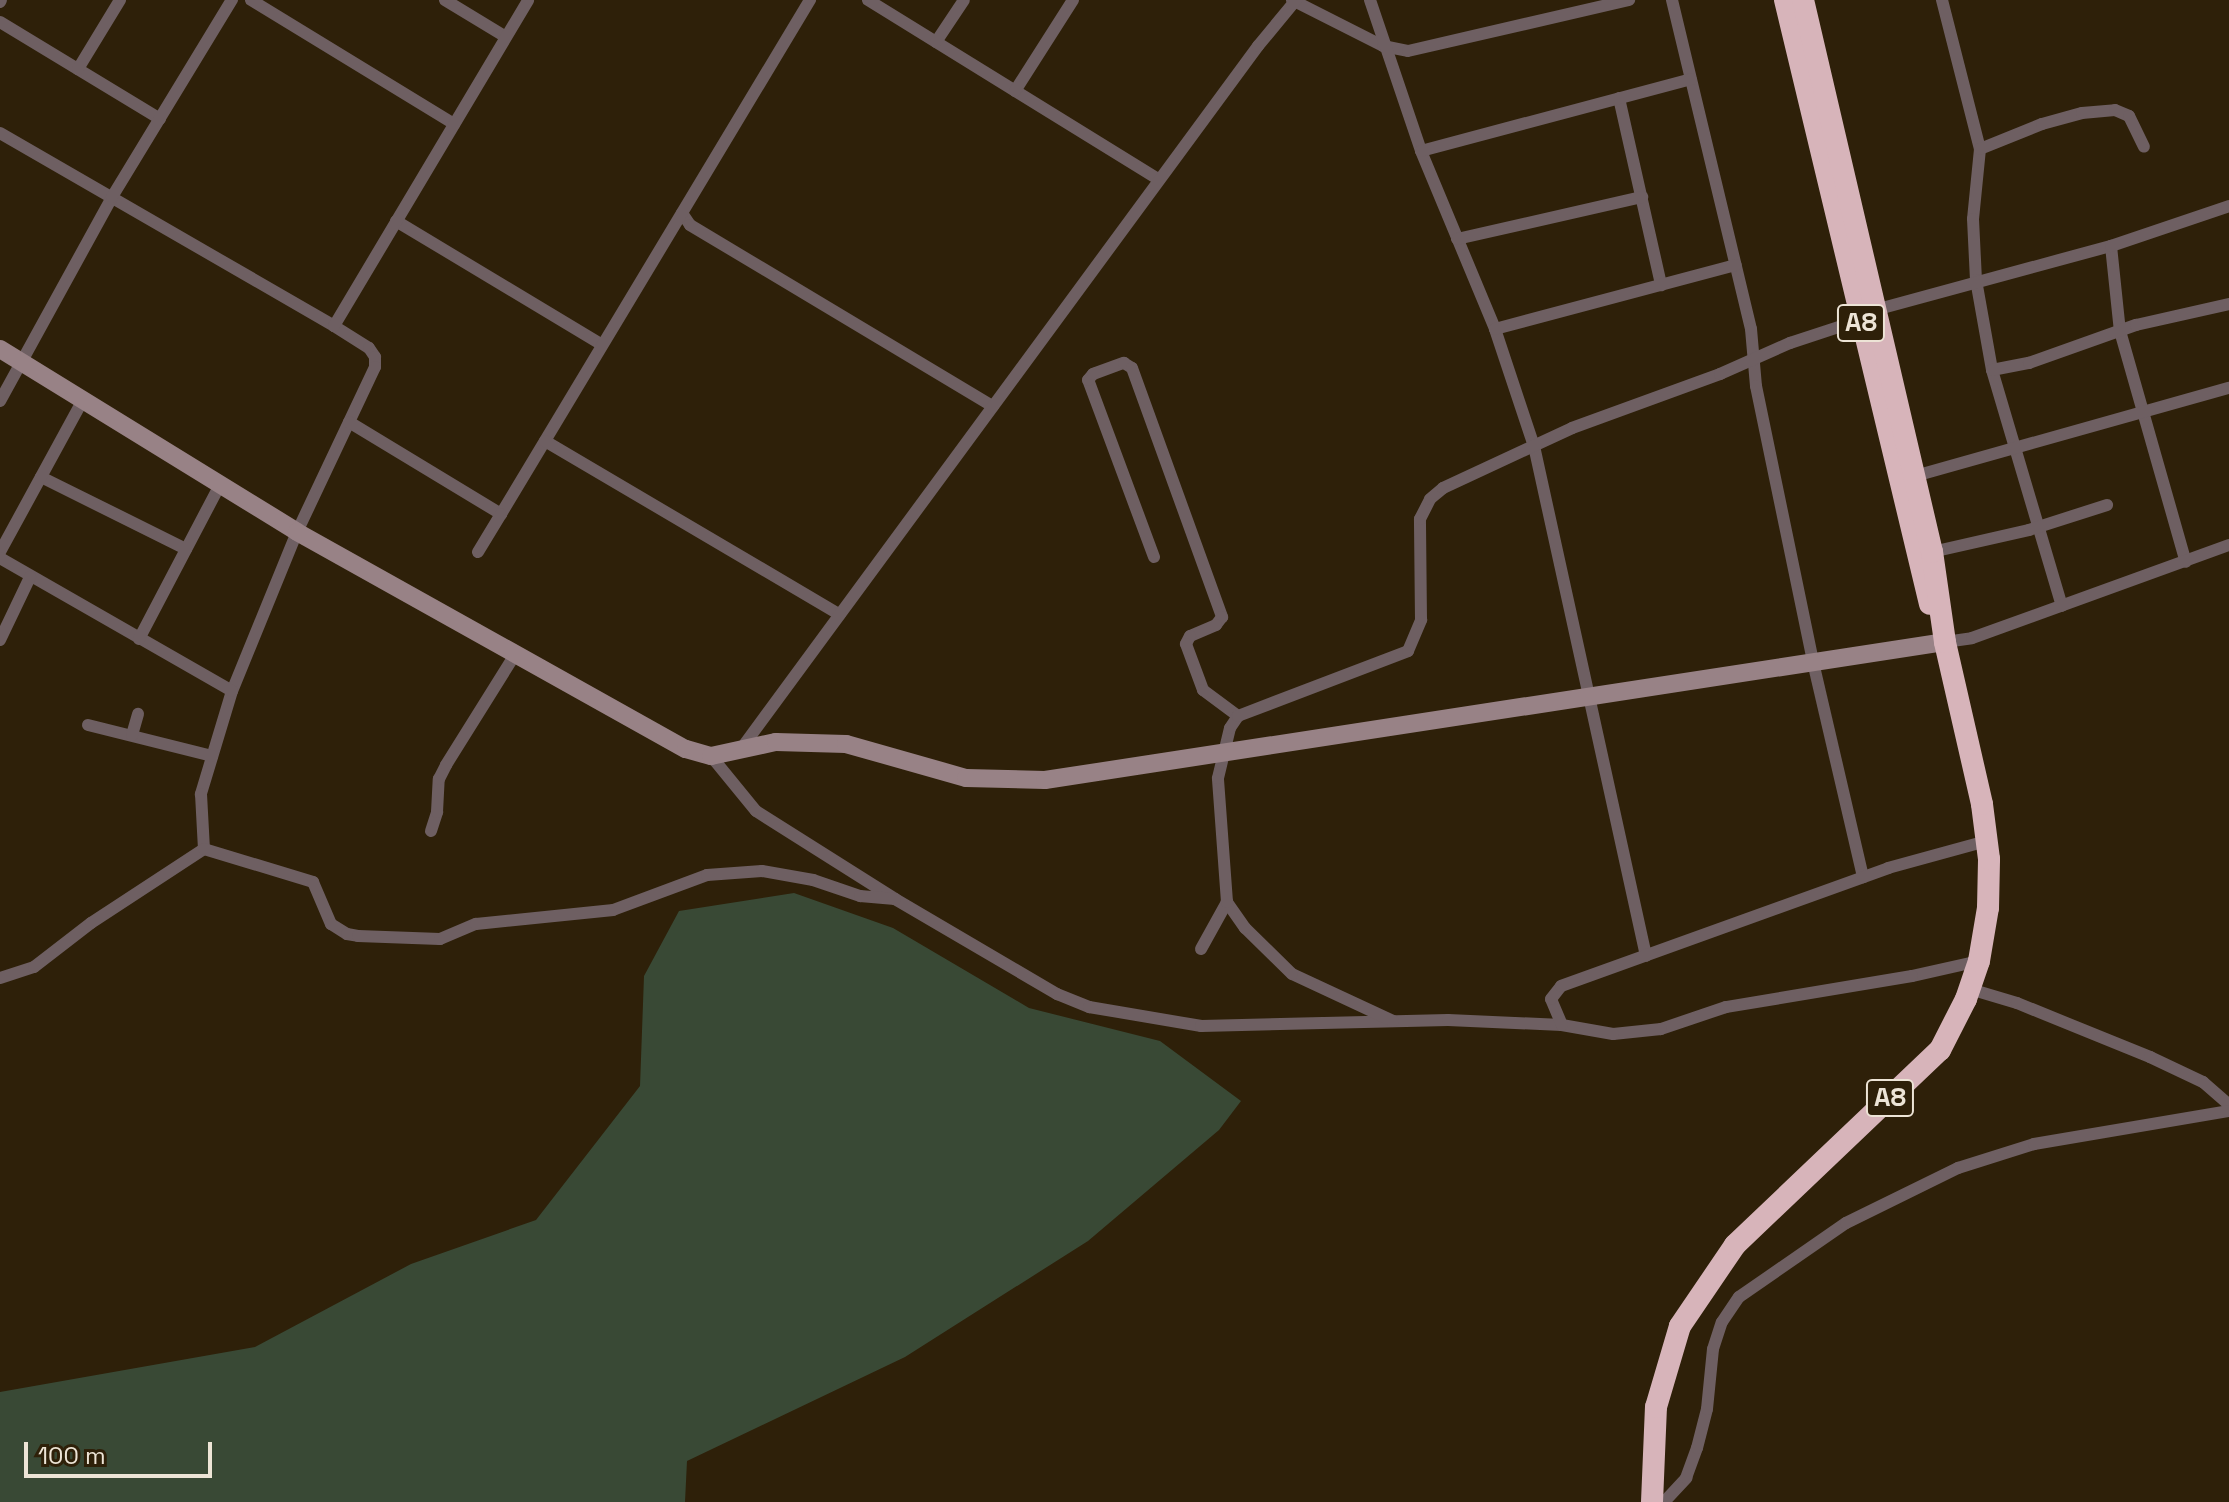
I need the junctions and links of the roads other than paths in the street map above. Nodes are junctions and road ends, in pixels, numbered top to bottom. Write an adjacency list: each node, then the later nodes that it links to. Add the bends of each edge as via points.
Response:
1 (120, 0): 21 (street)
2 (232, 0): 25 (street)
3 (251, 0): 26 (street)
4 (445, 0): 18 (street)
5 (528, 0): 18 (street)
6 (810, 0): 35 (street)
7 (868, 0): 19 (street)
8 (964, 0): 19 (street)
9 (1073, 0): 23 (street)
10 (1370, 0): 20 (street)
11 (1629, 0): 20 (street, via 1408,51)
12 (1672, 0): 22 (street)
13 (1785, 0): 43 (highway, A8)
14 (1803, 0): 43 (highway, A8)
15 (1942, 0): 29 (street)
16 (1294, 1): 20 (street); 31 (street)
17 (0, 22): 21 (street)
18 (506, 37): 26 (street)
19 (936, 42): 23 (street)
20 (1383, 46): 30 (street)
21 (78, 69): 25 (street)
22 (1691, 79): 24 (street); 39 (street)
23 (1015, 91): 31 (street)
24 (1619, 98): 30 (street); 33 (street)
25 (160, 119): 32 (street)
26 (454, 124): 36 (street)
27 (0, 133): 32 (street)
28 (2144, 147): 29 (street, via 2129,116 2115,110 2042,124)
29 (1980, 149): 40 (street, via 1973,219)
30 (1421, 151): 37 (street)
31 (1159, 180): 55 (street)
32 (112, 197): 44 (street); 50 (street)
33 (1642, 197): 37 (street); 41 (street)
34 (2229, 206): 38 (street)
35 (682, 213): 47 (street); 55 (street, via 690,225)
36 (396, 221): 44 (street); 47 (street)
37 (1457, 239): 45 (street)
38 (2111, 246): 40 (street); 46 (street)
39 (1736, 265): 41 (street); 49 (street)
40 (1976, 280): 43 (street); 51 (street)
41 (1661, 285): 45 (street)
42 (2229, 304): 46 (street)
43 (1868, 315): 49 (street); 61 (highway, A8); 80 (highway, A8, via 1919,568)
44 (334, 326): 57 (street, via 375,357)
45 (1495, 329): 59 (street)
46 (2120, 331): 51 (street, via 2029,363); 56 (street)
47 (602, 345): 58 (street)
48 (0, 349): 50 (street)
49 (1753, 360): 59 (street); 82 (street)
50 (21, 361): 53 (street); 54 (street)
51 (1992, 370): 60 (street)
52 (2229, 388): 56 (street)
53 (83, 400): 62 (street); 63 (street)
54 (0, 401)
55 (993, 406): 77 (street)
56 (2146, 414): 60 (street); 74 (street)
57 (349, 422): 65 (street); 67 (street)
58 (545, 441): 65 (street); 77 (street)
59 (1534, 446): 84 (street); 86 (street, via 1430,499 1420,519 1421,620 1408,651)
60 (2018, 449): 61 (street); 66 (street)
61 (1915, 476): 71 (highway, A8)
62 (41, 477): 69 (street); 72 (street)
63 (220, 485): 67 (street); 69 (street)
64 (2107, 505): 66 (street)
65 (501, 514): 70 (street)
66 (2039, 527): 71 (street); 76 (street)
67 (297, 532): 81 (street); 83 (street)
68 (2229, 545): 74 (street)
69 (186, 549): 78 (street)
70 (478, 552)
71 (1932, 552): 80 (highway, A8)
72 (0, 555): 75 (street)
73 (1154, 557): 86 (street, via 1088,380 1124,363 1132,368 1222,617 1186,644 1203,690)
74 (2186, 562): 76 (street)
75 (30, 577): 78 (street); 79 (street)
76 (2062, 606): 80 (street, via 1972,638)
77 (840, 615): 89 (street)
78 (139, 639): 83 (street)
79 (0, 640)
80 (1945, 642): 82 (street); 94 (highway, A8)
81 (516, 653): 92 (street, via 686,749); 93 (street, via 439,779)
82 (1813, 662): 84 (street); 96 (street)
83 (232, 691): 91 (street)
84 (1588, 697): 90 (street); 100 (street)
85 (138, 714): 88 (street)
86 (1238, 716): 90 (street)
87 (88, 725): 88 (street)
88 (132, 735): 91 (street)
89 (741, 749): 90 (street, via 776,742 846,744 966,778 1045,780); 92 (street)
90 (1222, 752): 98 (street, via 1218,778)
91 (212, 756): 95 (street, via 201,794)
92 (711, 756): 97 (street, via 756,811)
93 (431, 831)
94 (1987, 841): 96 (street); 101 (highway, A8, via 1989,892)
95 (204, 849): 97 (street, via 313,882 331,924 358,936 440,939 476,924 613,910 707,875 762,871 860,896); 102 (street, via 34,967)
96 (1863, 877): 100 (street)
97 (895, 899): 104 (street, via 1057,994 1089,1007 1201,1026)
98 (1227, 902): 99 (street); 104 (street, via 1263,949 1292,974)
99 (1201, 949)
100 (1646, 956): 105 (street, via 1561,986 1551,999)
101 (1979, 961): 103 (highway, A8); 105 (street, via 1726,1007 1661,1029 1613,1034)
102 (0, 978)
103 (1970, 989): 106 (street, via 2150,1057 2203,1082); 107 (highway, A8, via 1940,1050 1735,1245 1687,1315 1656,1407)
104 (1393, 1021): 105 (street)
105 (1562, 1025)
106 (2229, 1108): 108 (street, via 2034,1144 1958,1168 1846,1223 1739,1297 1722,1322 1713,1349 1697,1448 1686,1478)
107 (1652, 1502)
108 (1664, 1502)

